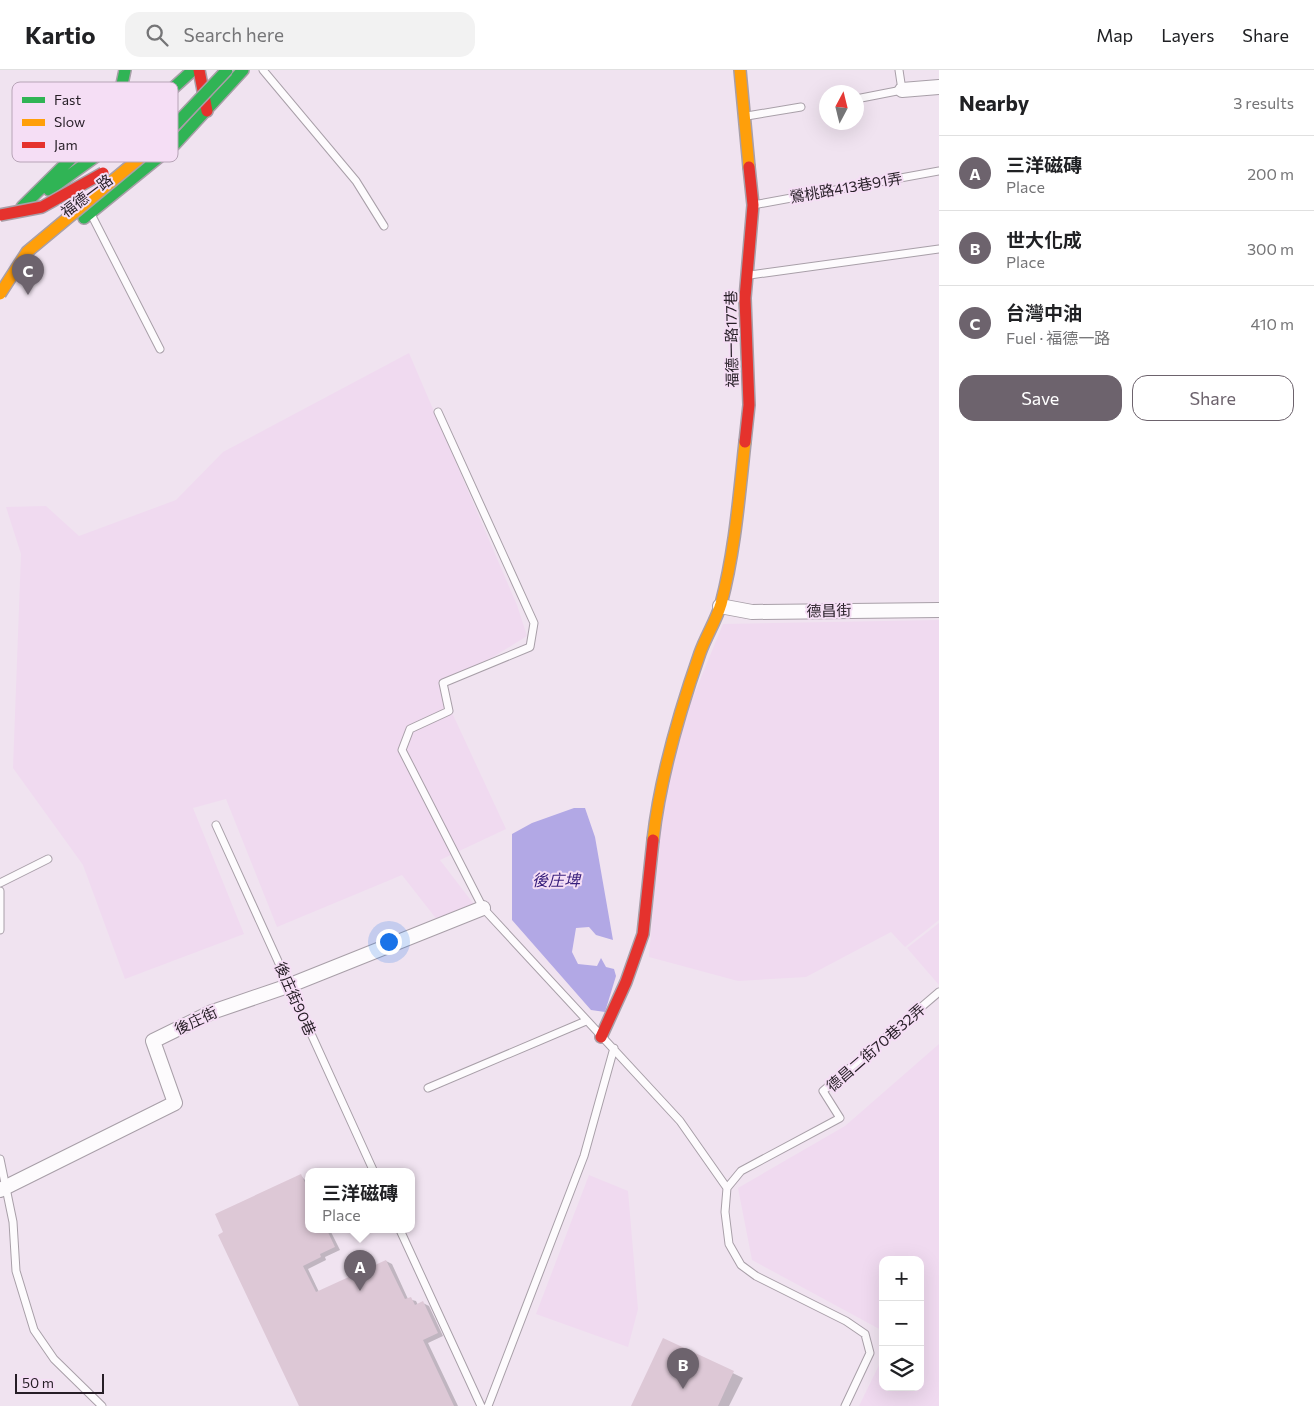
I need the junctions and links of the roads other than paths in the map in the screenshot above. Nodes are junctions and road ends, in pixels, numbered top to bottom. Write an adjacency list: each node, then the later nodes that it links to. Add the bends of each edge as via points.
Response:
1 (193, 70): 8 (main road, 福德一路)
2 (199, 70): 14 (main road)
3 (212, 70): 12 (main road, bridge)
4 (264, 70): 29 (lane, via 356,181)
5 (740, 70): 15 (main road, 福德一路177巷)
6 (899, 70): 10 (lane)
7 (235, 71): 14 (main road, 福德一路); 16 (main road, bridge)
8 (178, 84)
9 (939, 87): 10 (street)
10 (902, 90): 11 (lane)
11 (864, 97)
12 (178, 106)
13 (801, 108): 15 (lane)
14 (207, 111): 17 (main road, 福德一路)
15 (744, 117): 25 (main road, 福德一路177巷)
16 (178, 124)
17 (178, 141)
18 (67, 162): 24 (main road)
19 (88, 162): 24 (main road, 福德一路)
20 (117, 162): 27 (main road, bridge, via 94,180 42,207)
21 (135, 162): 33 (main road, bridge, via 27,252)
22 (153, 162): 26 (main road, 福德一路)
23 (939, 171): 25 (lane, 鶯桃路413巷91弄)
24 (22, 206): 28 (main road, 福德一路)
25 (753, 206): 32 (main road, 福德一路177巷)
26 (90, 214): 31 (main road, 福德一路); 34 (lane)
27 (0, 215)
28 (0, 222)
29 (384, 226)
30 (939, 249): 32 (lane)
31 (7, 263)
32 (747, 275): 36 (main road, 福德一路177巷, via 749,405 734,550)
33 (0, 294)
34 (160, 349)
35 (438, 412): 42 (lane, via 534,623 530,647 443,683 449,711 410,729 402,750)
36 (720, 606): 37 (street, 德昌街, via 752,612); 47 (main road, 福德一路177巷, via 680,714 656,812 643,934 626,982)
37 (939, 610)
38 (216, 826): 44 (lane, 後庄街90巷)
39 (48, 859): 40 (lane)
40 (0, 883)
41 (0, 891): 43 (lane)
42 (483, 908): 44 (street, 後庄街); 46 (lane)
43 (0, 930)
44 (288, 986): 51 (lane, 後庄街90巷); 52 (street, 後庄街, via 212,1012 153,1041 175,1103)
45 (939, 992): 53 (lane, 德昌二街70巷32弄, via 823,1091 840,1118 741,1171)
46 (586, 1021): 47 (lane); 49 (lane)
47 (601, 1036): 48 (lane)
48 (614, 1048): 53 (lane, via 680,1121); 57 (lane, via 584,1156)
49 (428, 1088)
50 (0, 1159): 52 (lane)
51 (372, 1168)
52 (3, 1188): 55 (lane, via 13,1222 16,1271 34,1330 66,1372)
53 (726, 1188): 58 (lane, via 729,1244 741,1266 865,1334 870,1354)
54 (401, 1233): 56 (lane)
55 (102, 1406)
56 (481, 1406)
57 (488, 1406)
58 (845, 1406)

